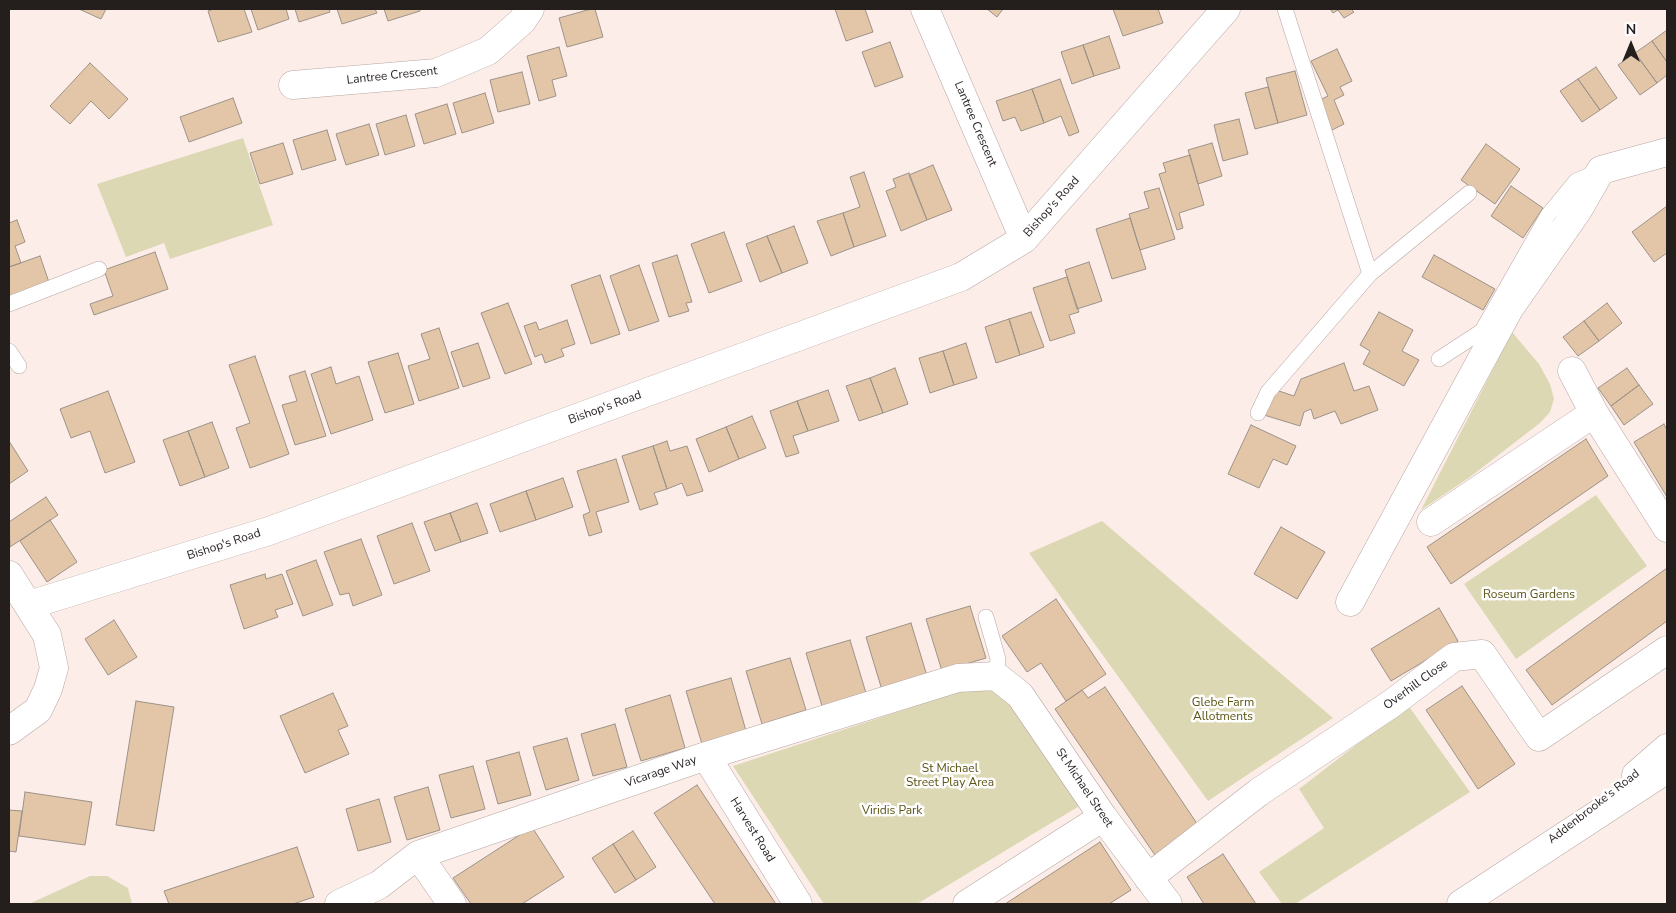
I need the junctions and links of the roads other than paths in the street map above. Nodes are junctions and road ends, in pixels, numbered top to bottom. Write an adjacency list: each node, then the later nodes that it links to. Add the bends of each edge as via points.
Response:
1 (530, 9): 5 (street, Lantree Crescent, via 522,21 488,51 436,73)
2 (925, 9): 9 (street, Lantree Crescent)
3 (1226, 9): 9 (street, Bishop's Road)
4 (1285, 9): 11 (lane)
5 (293, 85)
6 (1667, 152): 7 (street)
7 (1601, 170): 14 (lane, via 1576,181 1548,215 1482,331); 22 (street, via 1578,210 1509,308)
8 (1469, 193): 11 (lane)
9 (1024, 238): 23 (street, Bishop's Road, via 952,280 269,530)
10 (100, 269): 12 (lane)
11 (1370, 274): 17 (lane, via 1268,392)
12 (9, 304)
13 (9, 351): 15 (lane)
14 (1439, 359)
15 (19, 366)
16 (1572, 371): 18 (street)
17 (1258, 413)
18 (1594, 413): 19 (street); 20 (street)
19 (1431, 522)
20 (1667, 528)
21 (9, 575): 23 (street)
22 (1350, 602)
23 (29, 605): 27 (street, via 47,635 54,668 38,710)
24 (986, 617): 26 (lane, via 998,659)
25 (1667, 650): 34 (street, Overhill Close, via 1539,737 1482,654 1454,657 1391,704 1259,792)
26 (996, 676): 29 (street, Vicarage Way, via 958,678); 31 (street, St Michael Street, via 1020,695)
27 (9, 731)
28 (1667, 748): 33 (street, Addenbrooke's Road)
29 (706, 756): 32 (street, Vicarage Way); 37 (street, Harvest Road)
30 (1667, 769): 33 (street, Addenbrooke's Road)
31 (1103, 818): 34 (street, St Michael Street); 38 (street)
32 (418, 855): 35 (street, Vicarage Way, via 379,885); 36 (street)
33 (1519, 864): 40 (street, Addenbrooke's Road)
34 (1148, 878): 39 (street, St Michael Street)
35 (339, 904)
36 (452, 904)
37 (798, 904)
38 (967, 904)
39 (1168, 904)
40 (1461, 904)

